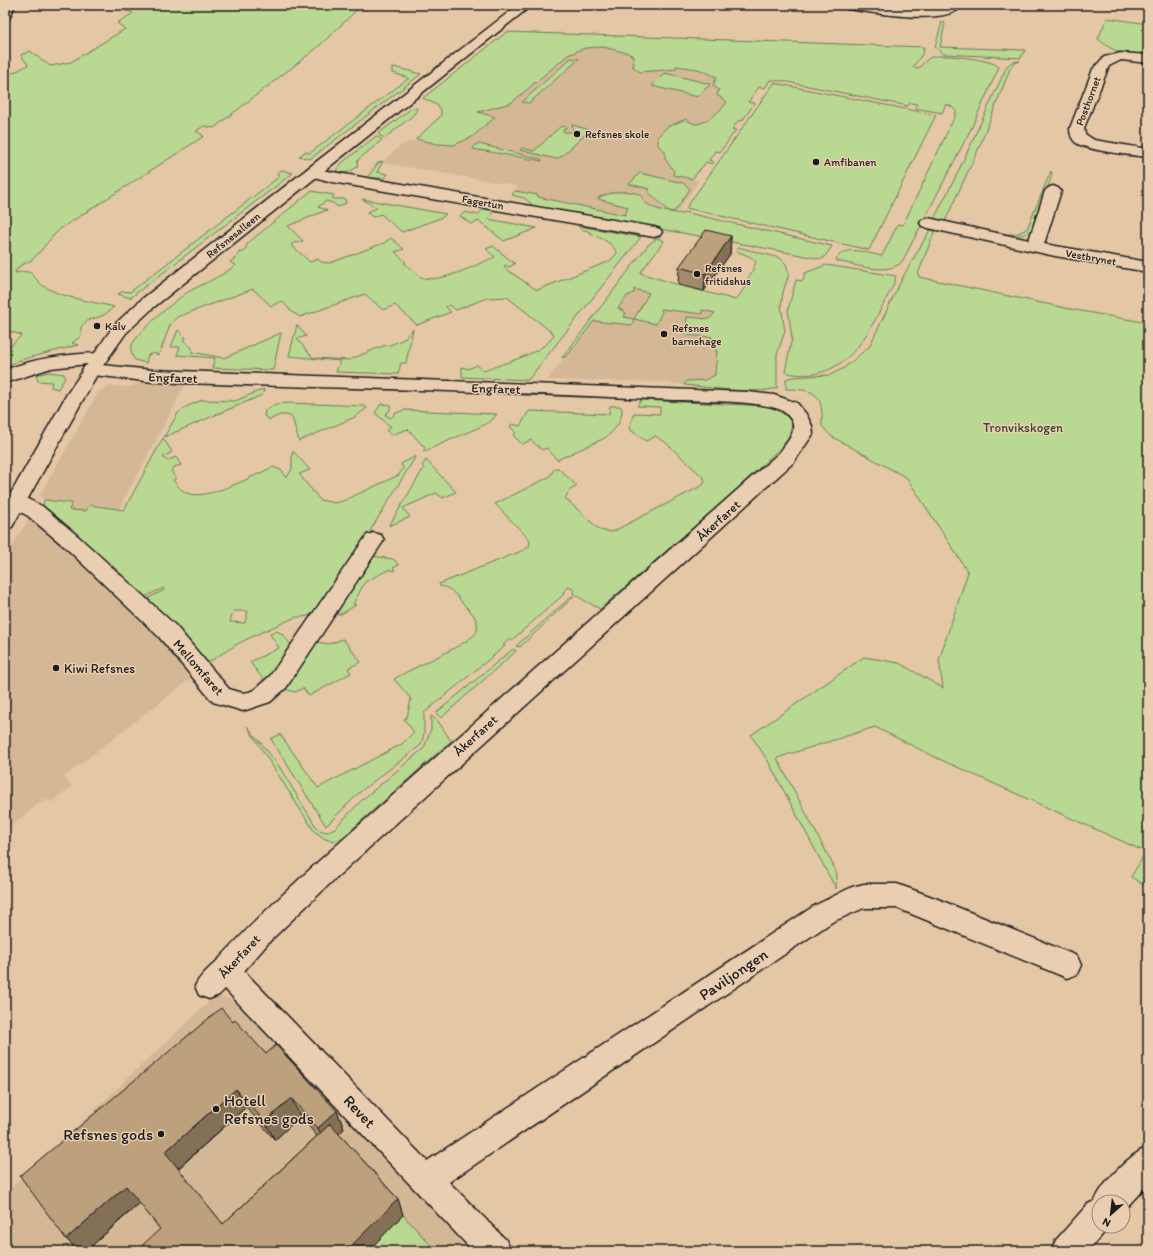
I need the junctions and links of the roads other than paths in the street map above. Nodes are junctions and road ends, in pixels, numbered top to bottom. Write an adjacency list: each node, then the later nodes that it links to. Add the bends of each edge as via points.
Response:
1 (9, 5): 5 (street)
2 (526, 5): 8 (street, Refsnesalleen)
3 (847, 5): 4 (street, via 932,14)
4 (957, 5)
5 (5, 16)
6 (1148, 59): 7 (street, Posthornet, via 1115,57 1102,64 1077,128 1077,144)
7 (1148, 153)
8 (312, 172): 11 (street, Fagertun); 14 (street, Refsnesalleen, via 139,310 120,329)
9 (1053, 192): 12 (street)
10 (928, 223): 12 (street, Vestbrynet)
11 (654, 232)
12 (1035, 246): 13 (street, Vestbrynet)
13 (1148, 267)
14 (95, 364): 15 (street, Engfaret, via 56,361); 16 (street, Engfaret, via 153,376 651,393 774,401 790,407 803,426 803,434 787,457); 17 (street, Refsnesalleen)
15 (5, 377)
16 (749, 492): 21 (street, Åkerfaret, via 329,868 262,931)
17 (17, 501): 18 (street, Refsnesalleen); 19 (street, Mellomfaret, via 35,511 138,602 167,631 221,696 243,702 262,696 278,682)
18 (5, 522)
19 (374, 540)
20 (1067, 965): 23 (street, Paviljongen, via 897,896 852,899 823,914)
21 (218, 978): 23 (street, Revet)
22 (1148, 1162): 24 (street)
23 (425, 1180): 26 (street, Revet)
24 (1118, 1194)
25 (1091, 1224): 27 (street)
26 (495, 1251)
27 (1067, 1251)

